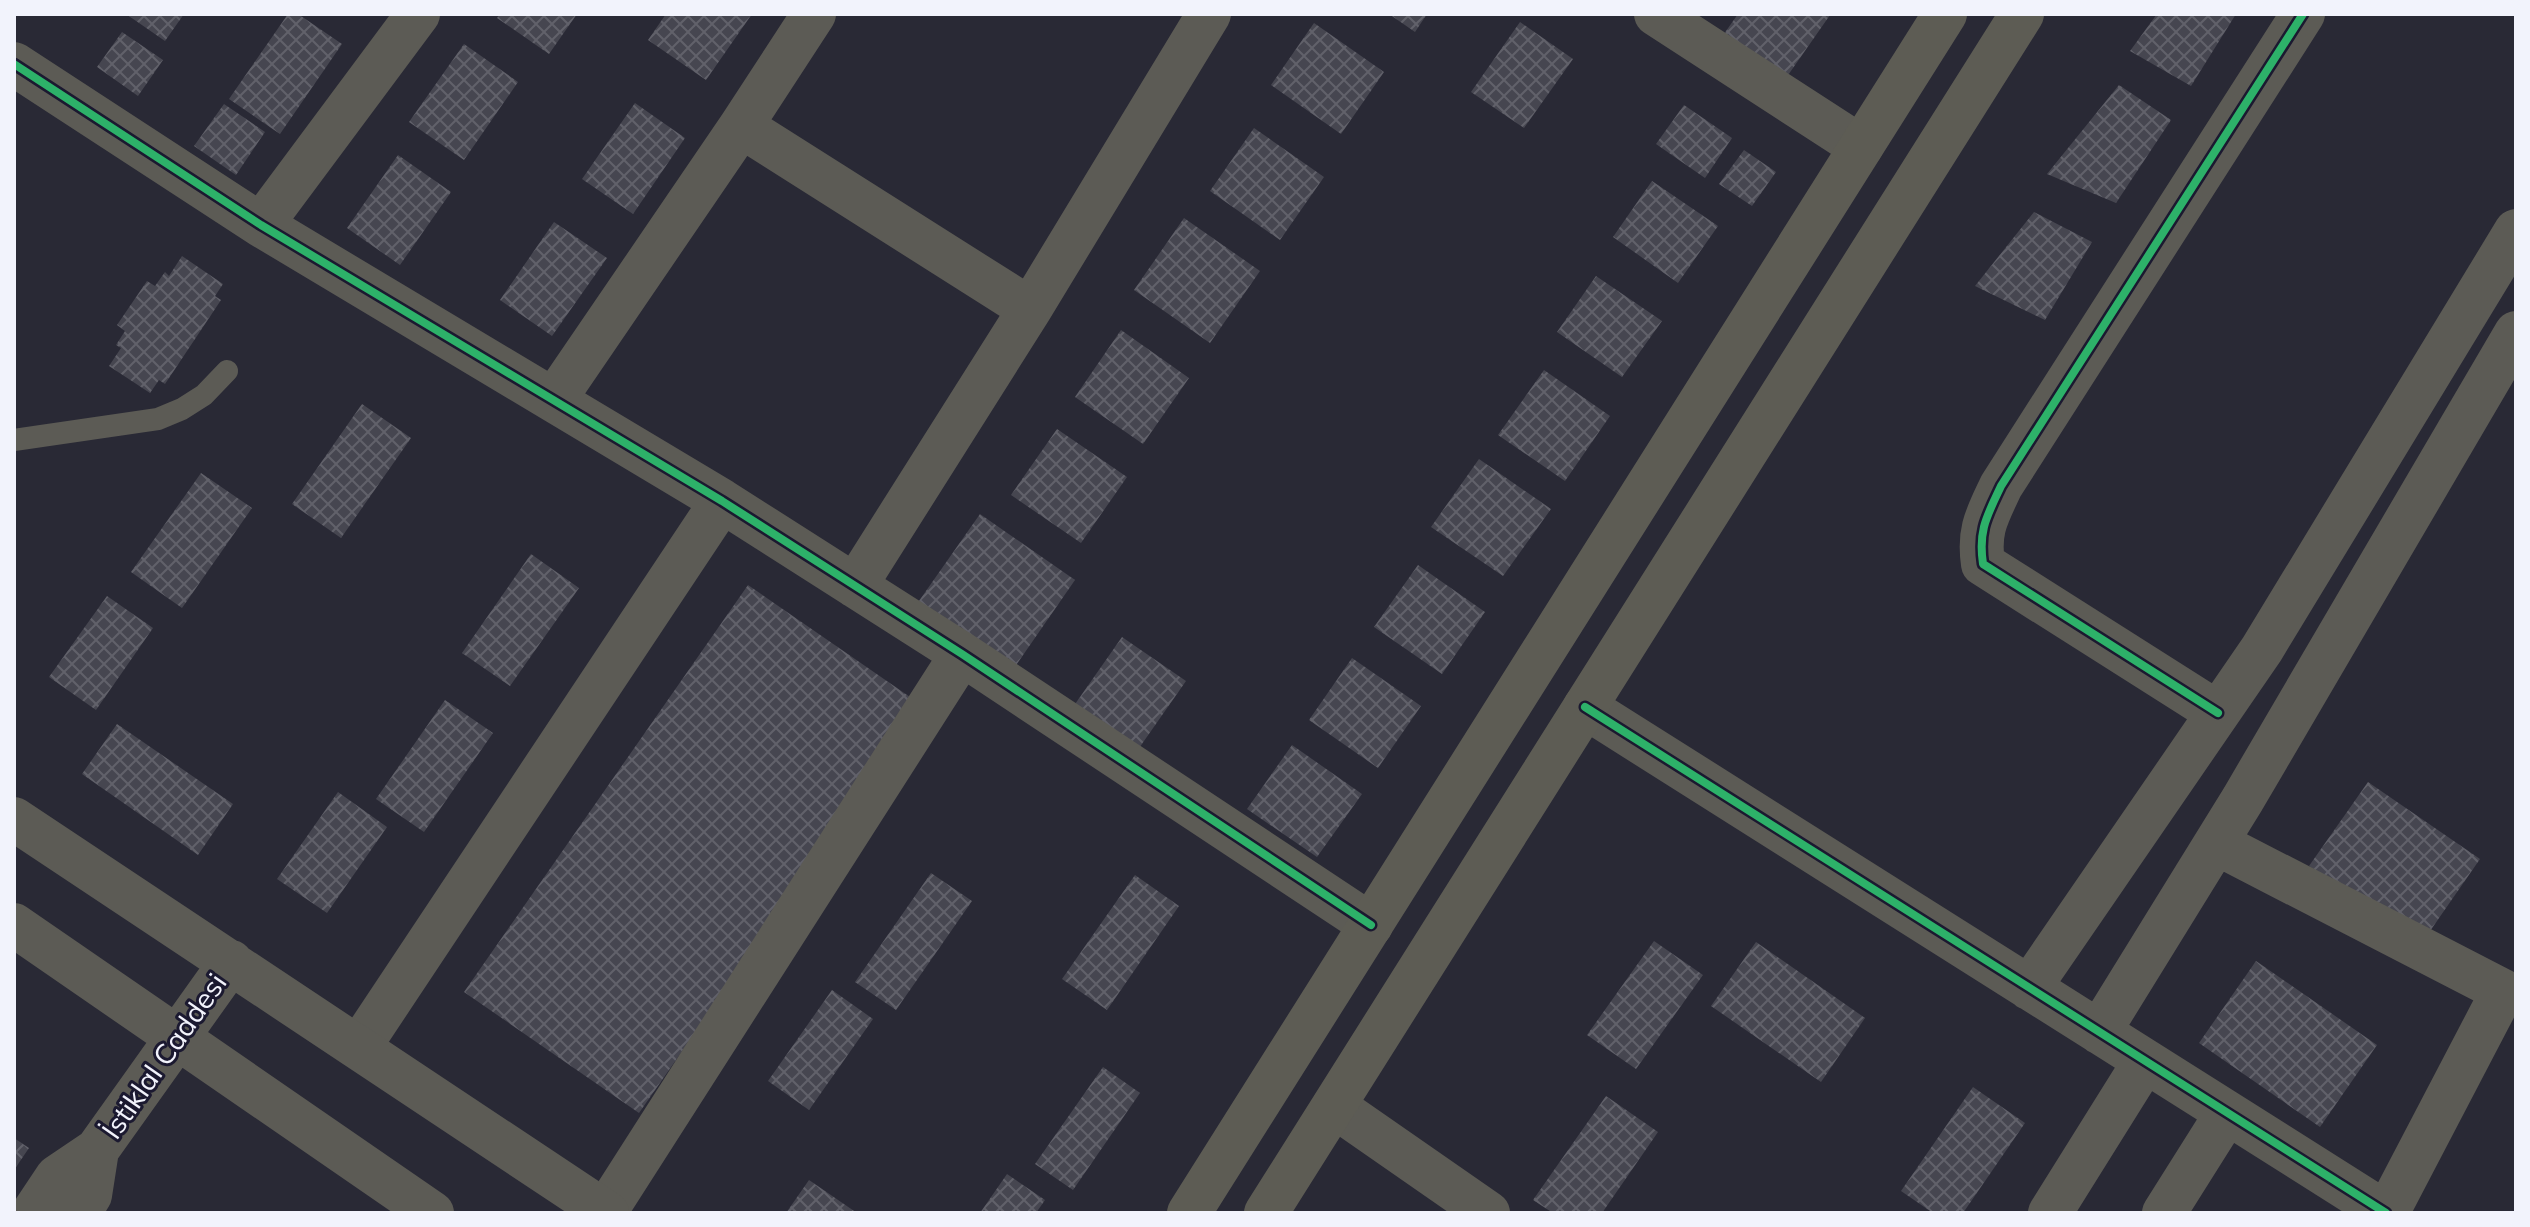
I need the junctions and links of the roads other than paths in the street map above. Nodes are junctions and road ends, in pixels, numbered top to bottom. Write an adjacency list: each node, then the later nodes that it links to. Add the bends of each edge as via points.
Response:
1 (418, 14): 11 (street)
2 (814, 14): 9 (street)
3 (1209, 14): 13 (street)
4 (1656, 14): 10 (street)
5 (1945, 14): 10 (main road)
6 (2022, 14): 21 (main road)
7 (2303, 14): 22 (street, via 2001,486 1980,544 1983,564)
8 (14, 64): 11 (street)
9 (741, 126): 13 (street); 16 (street)
10 (1861, 147): 26 (main road)
11 (261, 225): 16 (street)
12 (2516, 231): 22 (street)
13 (1030, 309): 19 (street)
14 (2516, 333): 24 (street)
15 (227, 371): 17 (lane, via 204,395 158,419)
16 (554, 400): 18 (street)
17 (14, 440)
18 (722, 501): 19 (street); 31 (street)
19 (855, 586): 20 (street)
20 (962, 654): 26 (street); 36 (street)
21 (1585, 707): 28 (street); 33 (main road)
22 (2218, 713): 28 (street)
23 (14, 819): 27 (street)
24 (2216, 843): 29 (street); 45 (street, via 2503,991)
25 (14, 925): 30 (street)
26 (1371, 925): 40 (main road)
27 (231, 962): 30 (street, İstiklal Caddesi); 31 (street)
28 (2029, 988): 29 (street)
29 (2099, 1032): 32 (street)
30 (178, 1036): 35 (street, İstiklal Caddesi); 39 (street)
31 (359, 1047): 36 (street)
32 (2145, 1061): 34 (street); 43 (street)
33 (1334, 1106): 41 (main road); 42 (street)
34 (2227, 1113): 44 (street); 45 (street)
35 (97, 1150): 37 (street, İstiklal Caddesi, via 57,1177); 38 (street, İstiklal Caddesi, via 90,1195)
36 (606, 1212)
37 (33, 1213)
38 (79, 1213)
39 (432, 1213)
40 (1189, 1213)
41 (1266, 1213)
42 (1488, 1213)
43 (2050, 1213)
44 (2164, 1213)
45 (2386, 1213)

